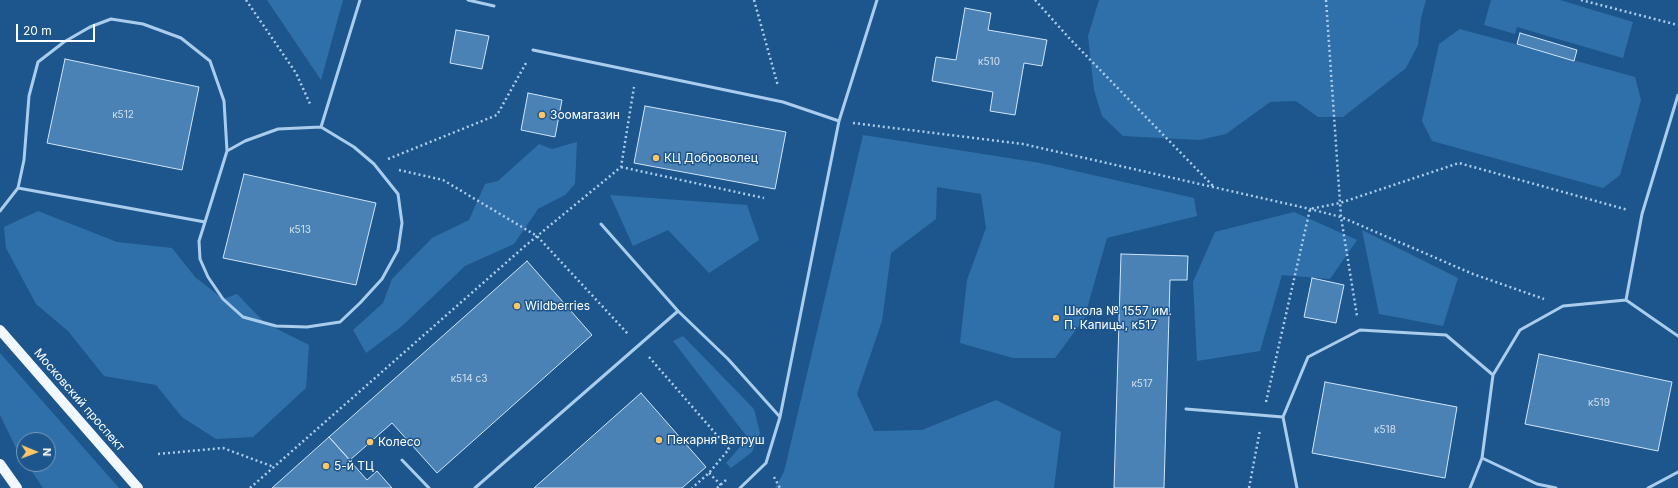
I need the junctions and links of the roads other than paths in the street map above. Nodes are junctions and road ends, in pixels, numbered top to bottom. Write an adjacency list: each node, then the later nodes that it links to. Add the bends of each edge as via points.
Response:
1 (360, 0): 8 (lane)
2 (468, 0): 4 (lane)
3 (877, 0): 7 (lane)
4 (494, 6)
5 (533, 50): 7 (lane, via 783,102)
6 (1678, 95): 14 (lane, via 1642,214)
7 (839, 121): 20 (lane)
8 (321, 128): 9 (lane, via 278,129); 12 (lane, via 374,164 398,194 402,223 398,250 382,279 340,322 307,327 276,326 243,317 223,299 208,277 200,259 199,241)
9 (227, 151): 10 (lane, via 224,101 210,61 181,38 143,24 111,19 77,34 38,62 29,96 24,160); 12 (lane)
10 (18, 188): 11 (lane); 12 (lane)
11 (0, 211)
12 (206, 222)
13 (601, 224): 15 (lane)
14 (1626, 300): 17 (lane); 18 (lane, via 1563,306 1520,330)
15 (678, 311): 20 (lane, via 728,359); 29 (lane)
16 (0, 330): 27 (main road, Московский проспект)
17 (1678, 336)
18 (1494, 375): 21 (lane, via 1446,335 1360,330 1308,357); 22 (lane)
19 (1186, 408): 21 (lane)
20 (780, 417): 30 (lane, via 766,463)
21 (1283, 417): 31 (lane)
22 (1482, 458): 32 (lane); 33 (lane, via 1537,484)
23 (402, 460): 28 (lane)
24 (0, 464): 26 (main road)
25 (1678, 472): 34 (lane)
26 (17, 488)
27 (138, 488)
28 (429, 488)
29 (475, 488)
30 (740, 488)
31 (1297, 488)
32 (1470, 488)
33 (1556, 488)
34 (1648, 488)

